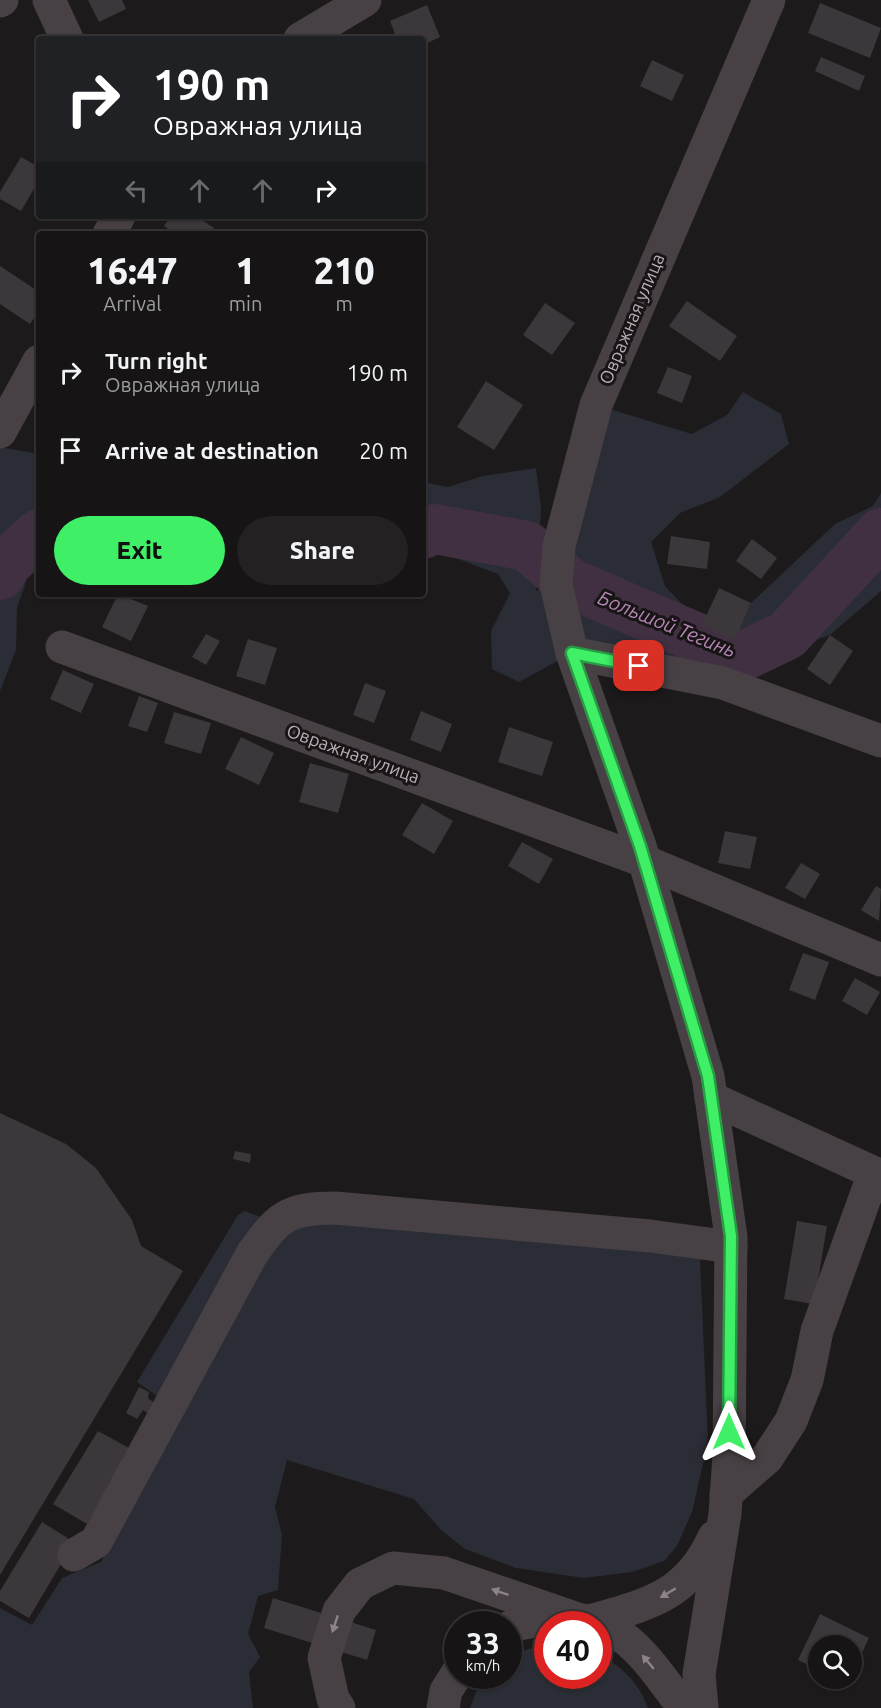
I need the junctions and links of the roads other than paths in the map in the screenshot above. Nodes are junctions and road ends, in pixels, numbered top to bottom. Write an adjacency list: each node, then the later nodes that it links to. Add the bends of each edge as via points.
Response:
1 (49, 0): 4 (street)
2 (365, 0): 5 (street)
3 (769, 0): 9 (street, Овражная улица, via 596,405 560,546 556,584)
4 (65, 36)
5 (305, 36)
6 (36, 366): 7 (street)
7 (0, 432)
8 (62, 648): 11 (street, Овражная улица)
9 (572, 653): 10 (street, via 723,683); 11 (street, Овражная улица)
10 (881, 741)
11 (644, 861): 12 (street, Овражная улица); 13 (street, Овражная улица, via 708,1076)
12 (881, 960)
13 (711, 1098): 14 (street); 15 (street, Овражная улица)
14 (877, 1175): 16 (street, via 817,1331 807,1380 791,1421 767,1458)
15 (731, 1246): 16 (street, Овражная улица); 17 (street, via 303,1208 273,1224 252,1254 96,1542)
16 (726, 1504): 19 (street, one-way to 19, via 705,1554 684,1582 647,1604); 22 (street, Овражная улица, via 699,1674)
17 (74, 1555)
18 (560, 1611): 23 (street, one-way to 23, via 444,1573 393,1568 360,1584 339,1611 324,1658 333,1699)
19 (612, 1612)
20 (612, 1630): 22 (street, one-way to 20, via 635,1647)
21 (447, 1689): 24 (street)
22 (682, 1704)
23 (339, 1708)
24 (443, 1708)

